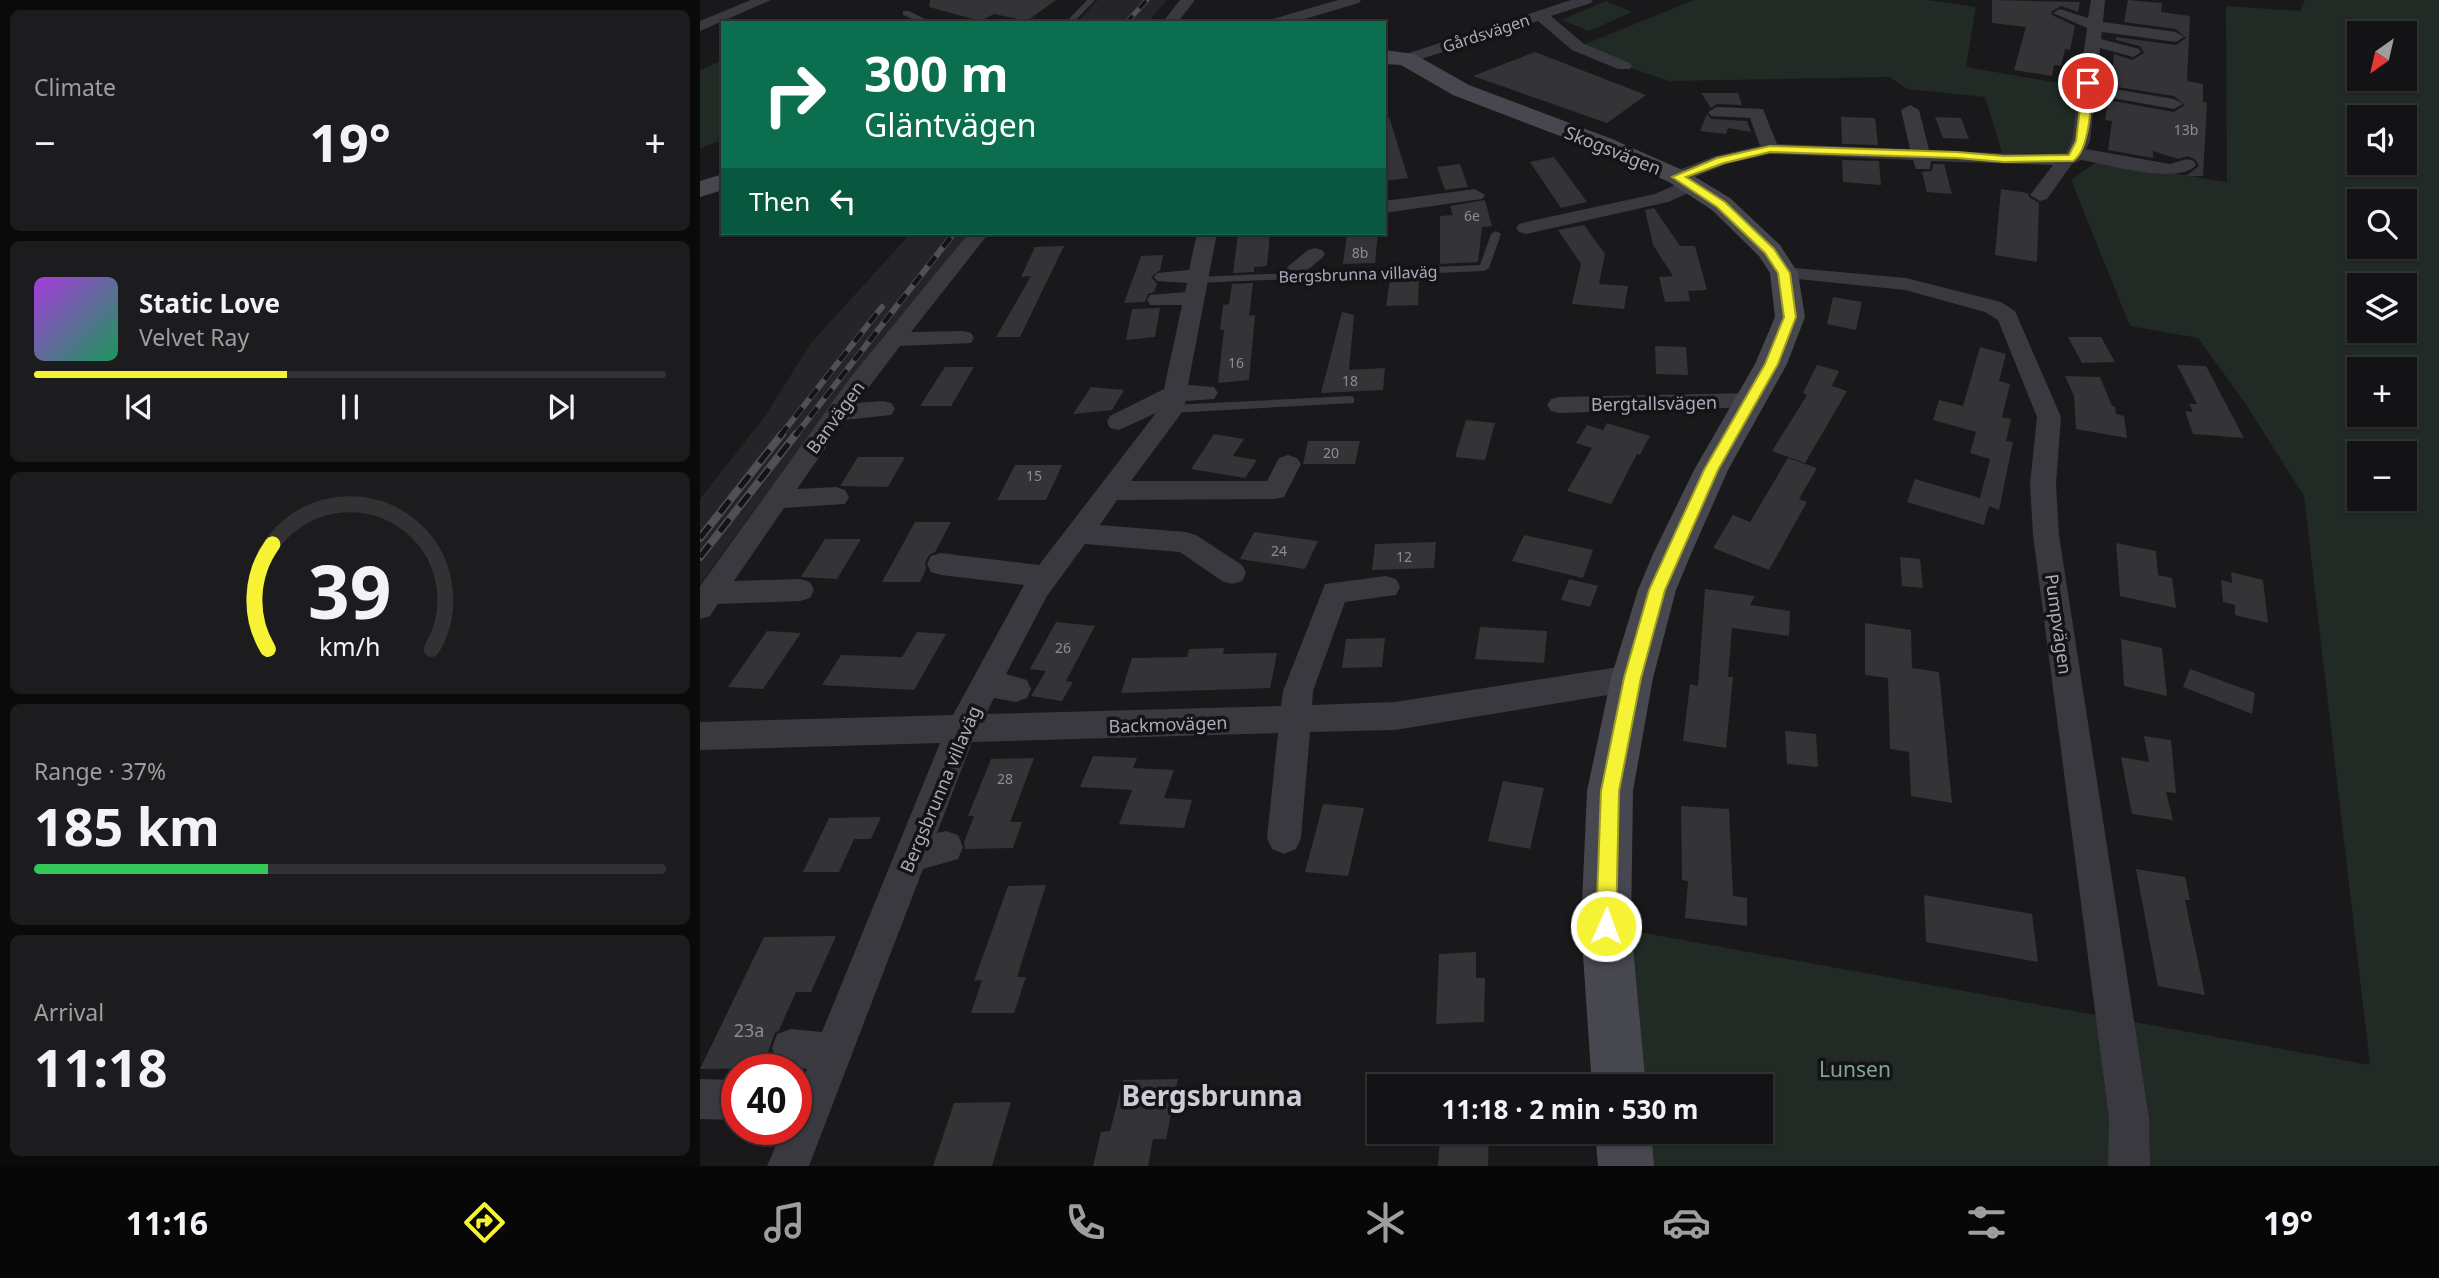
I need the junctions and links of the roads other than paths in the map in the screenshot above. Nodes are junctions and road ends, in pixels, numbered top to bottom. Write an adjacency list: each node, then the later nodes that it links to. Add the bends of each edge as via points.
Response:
1 (764, 0): 13 (street)
2 (1091, 0): 9 (lane)
3 (1586, 0): 7 (street, Gårdsvägen)
4 (1345, 1): 10 (street)
5 (906, 13): 8 (lane)
6 (2060, 13): 11 (street)
7 (1541, 15): 15 (street, Gårdsvägen); 19 (street, via 1578,47)
8 (924, 21)
9 (1071, 21)
10 (1280, 21)
11 (2095, 23): 12 (street); 14 (street); 16 (street); 20 (street)
12 (2130, 23)
13 (700, 26)
14 (2176, 37)
15 (1447, 47): 17 (street); 18 (street, Gårdsvägen)
16 (2133, 52)
17 (1466, 56)
18 (1395, 58): 33 (street, Skogsvägen, via 1461,90 1604,144)
19 (1625, 66)
20 (2087, 89): 21 (street); 22 (street); 28 (street)
21 (2114, 94)
22 (2174, 104)
23 (1719, 109): 27 (street, via 1717,112 1755,118)
24 (1910, 110): 29 (street)
25 (2102, 146): 28 (street)
26 (1861, 147): 27 (street); 29 (street); 31 (street)
27 (1770, 149): 33 (street)
28 (2074, 151): 29 (street, via 2004,159 1944,151); 30 (street, via 2171,170); 37 (street)
29 (1921, 159)
30 (2187, 165)
31 (1871, 172)
32 (1427, 180): 38 (street)
33 (1684, 181): 41 (street, via 1661,198); 46 (street, Skogsvägen, via 1721,204 1770,251)
34 (721, 183): 35 (street)
35 (700, 189)
36 (1475, 195): 38 (street)
37 (2040, 195)
38 (1428, 201): 39 (street); 40 (street)
39 (1386, 207)
40 (1429, 221)
41 (1526, 228)
42 (1496, 234): 45 (lane, Bergsbrunna villaväg, via 1484,268)
43 (1212, 239): 49 (street, Bergsbrunna villaväg)
44 (977, 244): 52 (street, Banvägen)
45 (1324, 272): 48 (street)
46 (1784, 273): 56 (street, Skogsvägen, via 1790,317 1771,364); 91 (street, Pumpvägen, via 1906,284 1993,307 2007,316 2049,417 2043,484 2046,535 2129,1118)
47 (1164, 277): 49 (street)
48 (1287, 277): 49 (lane, Bergsbrunna villaväg)
49 (1196, 284): 50 (street); 55 (street, Bergsbrunna villaväg)
50 (1158, 300)
51 (963, 338): 52 (street)
52 (894, 340): 59 (street, Banvägen)
53 (1206, 393): 55 (street)
54 (1350, 400): 55 (lane)
55 (1174, 401): 60 (street); 62 (street, Bergsbrunna villaväg, via 1122,459)
56 (1749, 401): 57 (street, Bergtallsvägen); 72 (street, Skogsvägen, via 1711,470 1657,590)
57 (1559, 405)
58 (883, 409): 59 (street)
59 (839, 412): 64 (street, Banvägen)
60 (1119, 422)
61 (1288, 464): 62 (street, via 1275,490)
62 (1111, 491): 65 (street, Bergsbrunna villaväg)
63 (836, 497): 64 (street)
64 (777, 499): 71 (street, Banvägen)
65 (1079, 533): 67 (street, via 1186,542); 68 (street, Bergsbrunna villaväg)
66 (941, 564): 68 (street)
67 (1231, 573)
68 (1045, 578): 73 (street, Bergsbrunna villaväg)
69 (1386, 587): 75 (street, via 1335,592 1298,691)
70 (800, 590): 71 (street)
71 (705, 601)
72 (1632, 678): 75 (street, Backmovägen, via 1395,716); 83 (street, Skogsvägen, via 1610,791 1606,926)
73 (986, 684): 74 (street); 77 (street, Bergsbrunna villaväg)
74 (1016, 689)
75 (1295, 720): 77 (street, Backmovägen); 78 (street)
76 (709, 728): 77 (street, Backmovägen)
77 (961, 730): 80 (street, Bergsbrunna villaväg)
78 (1284, 838)
79 (946, 847): 80 (street)
80 (912, 855): 82 (street, Bergsbrunna villaväg)
81 (791, 1048): 82 (street)
82 (833, 1052): 84 (street, Bergsbrunna villaväg)
83 (1618, 1074)
84 (812, 1088)
85 (700, 1099): 86 (street)
86 (721, 1100)
87 (1624, 1144): 90 (street)
88 (793, 1145): 89 (street, Bergsbrunna villaväg)
89 (788, 1166)
90 (1626, 1166)
91 (2129, 1166)

